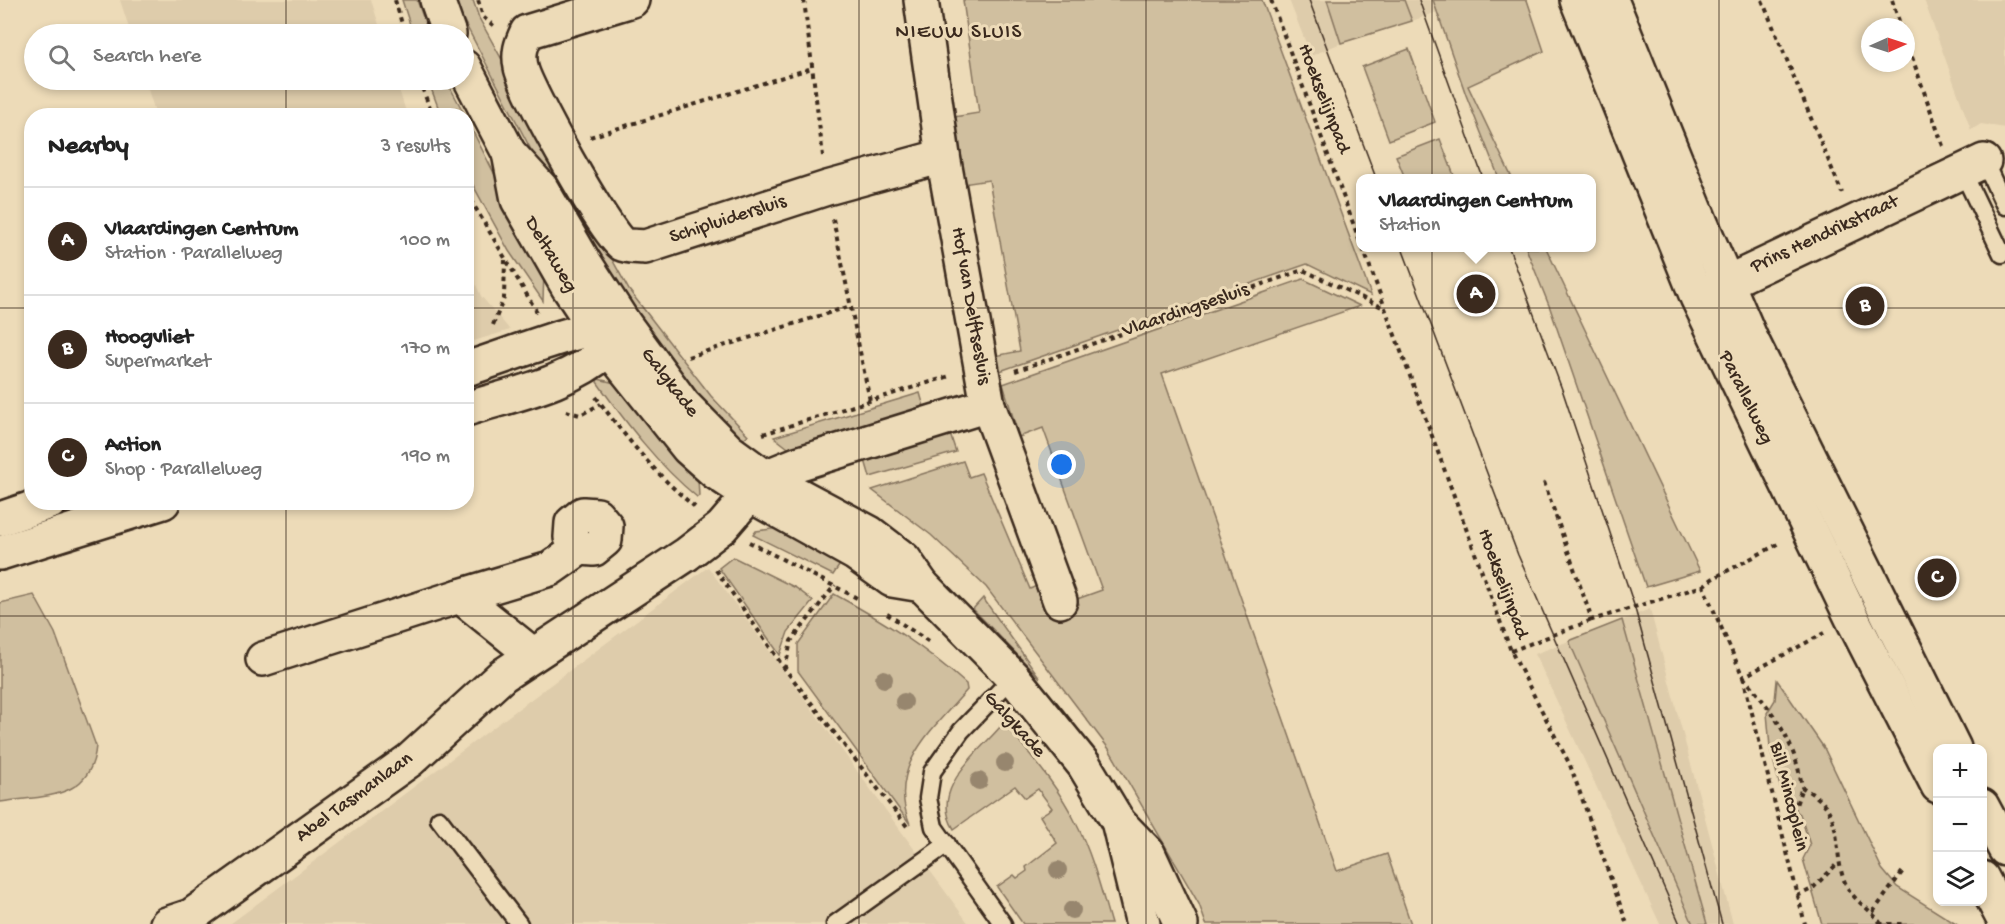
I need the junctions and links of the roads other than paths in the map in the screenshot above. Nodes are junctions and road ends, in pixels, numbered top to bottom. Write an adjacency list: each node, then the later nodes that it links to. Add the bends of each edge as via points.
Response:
1 (437, 0): 6 (street)
2 (632, 0): 8 (street, Schipluidersluis, via 527,32 519,48 521,70 608,229 622,244 645,247 827,188)
3 (921, 0): 8 (street, Hof van Delftsesluis)
4 (1577, 0): 13 (street, Parallelweg)
5 (1611, 0): 12 (street, Parallelweg)
6 (445, 24)
7 (474, 86): 14 (street, Deltaweg, via 509,153 541,188 583,260)
8 (943, 156): 16 (street, Hof van Delftsesluis)
9 (1967, 169): 10 (lane); 11 (lane); 12 (street, Prins Hendrikstraat)
10 (2005, 206)
11 (2002, 254)
12 (1726, 282): 13 (street, Prins Hendrikstraat); 30 (street, Parallelweg)
13 (1697, 297): 31 (street, Parallelweg)
14 (609, 332): 15 (street, via 552,338); 17 (street, via 577,371); 18 (street, Galgkade, via 658,371)
15 (474, 366)
16 (984, 384): 18 (street, via 796,464); 26 (street, Hof van Delftsesluis)
17 (474, 406)
18 (757, 486): 24 (street, Galgkade, via 892,580); 24 (street, Galgkade, via 870,533 904,559); 27 (street, Abel Tasmanlaan, via 722,527 698,545)
19 (26, 510): 21 (street)
20 (137, 510): 23 (street)
21 (0, 519)
22 (580, 548): 25 (street, via 550,569)
23 (0, 553)
24 (922, 585): 29 (street, Galgkade)
25 (460, 596): 27 (street); 28 (street)
26 (1060, 601)
27 (532, 654): 39 (street, Abel Tasmanlaan, via 410,760 190,916)
28 (263, 659)
29 (1013, 677): 34 (street, Galgkade, via 1084,765); 35 (lane, via 961,731 932,772 928,798 934,827)
30 (1952, 744)
31 (1933, 776)
32 (1987, 814): 36 (street)
33 (439, 819): 40 (lane)
34 (1119, 823): 43 (street, Galgkade); 44 (street, Galgkade, via 1148,853)
35 (947, 844): 41 (lane); 42 (lane)
36 (2005, 849)
37 (1987, 886): 38 (street)
38 (2005, 922)
39 (167, 924)
40 (519, 924)
41 (835, 924)
42 (1003, 924)
43 (1143, 924)
44 (1181, 924)

